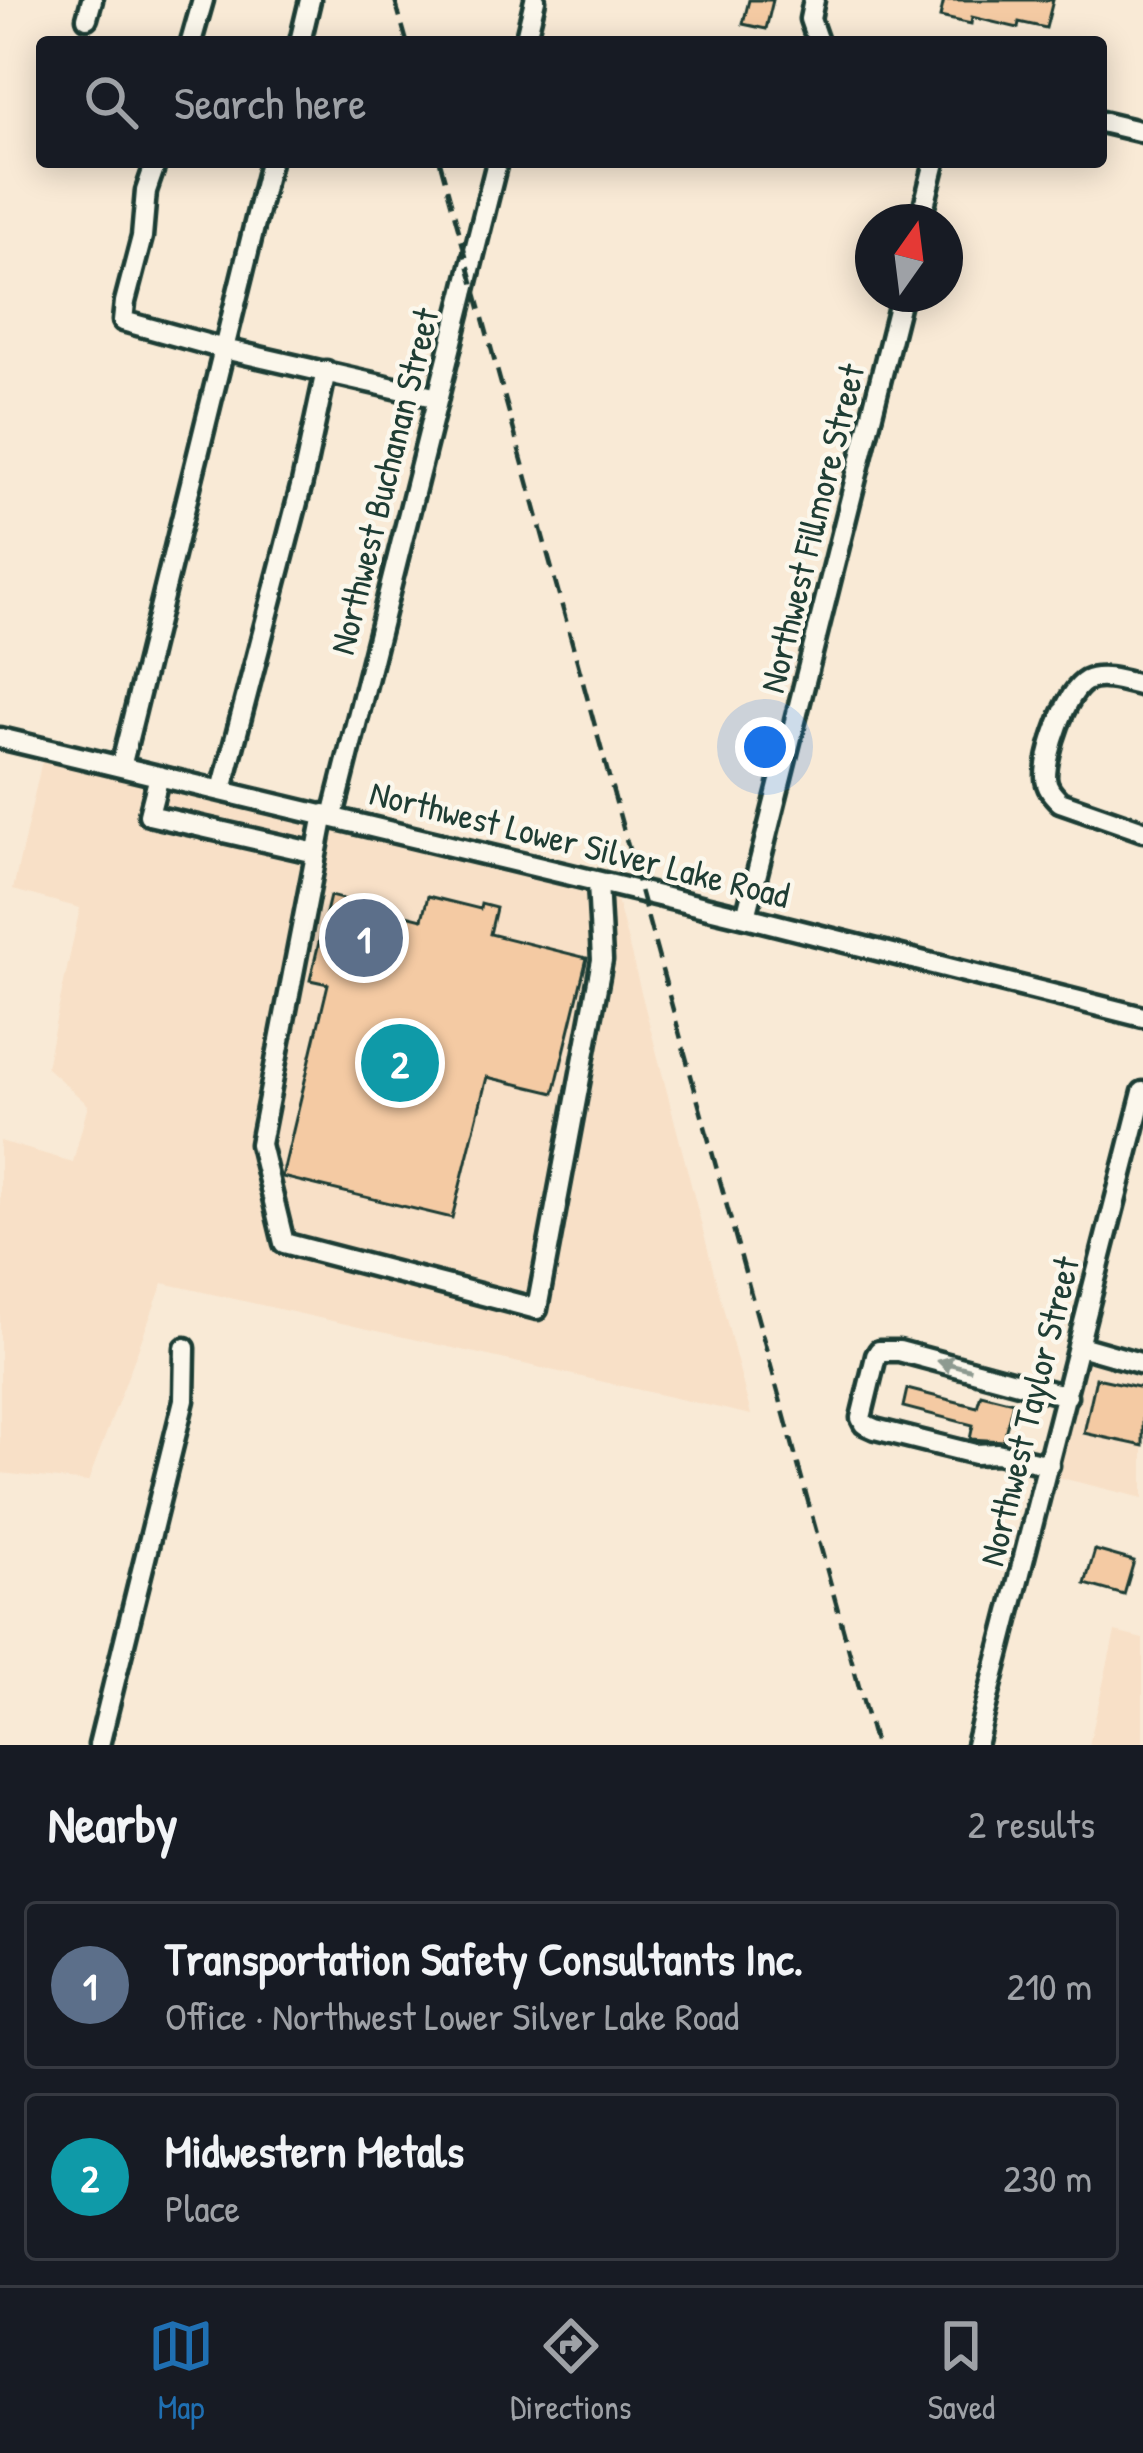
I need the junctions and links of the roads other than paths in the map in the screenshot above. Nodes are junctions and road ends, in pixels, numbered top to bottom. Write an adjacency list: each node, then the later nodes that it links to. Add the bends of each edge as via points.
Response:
1 (203, 0): 5 (street)
2 (310, 0): 6 (street)
3 (535, 0): 7 (street)
4 (814, 0): 8 (street)
5 (193, 36)
6 (301, 36)
7 (526, 36)
8 (816, 36)
9 (1107, 123): 10 (street)
10 (1143, 132)
11 (154, 168): 17 (street, via 123,321)
12 (269, 168): 17 (street)
13 (496, 168): 19 (street, Northwest Buchanan Street)
14 (934, 168): 15 (street)
15 (924, 204)
16 (897, 312): 29 (street, Northwest Fillmore Street)
17 (224, 350): 18 (street); 22 (street)
18 (326, 371): 19 (street); 24 (street)
19 (438, 398): 25 (street, Northwest Buchanan Street)
20 (1143, 686): 26 (street, via 1099,677 1072,693 1046,779 1060,802)
21 (0, 738): 22 (street, Northwest Lower Silver Lake Road)
22 (121, 766): 23 (street, Northwest Lower Silver Lake Road)
23 (159, 776): 24 (street, Northwest Lower Silver Lake Road); 27 (street, via 149,815)
24 (222, 790): 25 (street, Northwest Lower Silver Lake Road)
25 (328, 815): 27 (street, Northwest Buchanan Street); 28 (street, Northwest Lower Silver Lake Road)
26 (1143, 832)
27 (316, 853): 28 (street, Northwest Buchanan Street, via 260,1144 284,1243 537,1309 602,960)
28 (598, 882): 29 (street, Northwest Lower Silver Lake Road)
29 (746, 917): 30 (street, Northwest Lower Silver Lake Road)
30 (1143, 1017)
31 (1143, 1092): 32 (street, Northwest Taylor Street)
32 (1080, 1346): 34 (street); 35 (street, Northwest Taylor Street)
33 (184, 1348): 37 (street, via 184,1400)
34 (1143, 1364)
35 (1066, 1396): 36 (street, Northwest Taylor Street); 36 (street, one-way to 36, via 899,1351 876,1356 864,1424)
36 (1049, 1465): 38 (street, Northwest Taylor Street)
37 (99, 1745)
38 (976, 1745)

